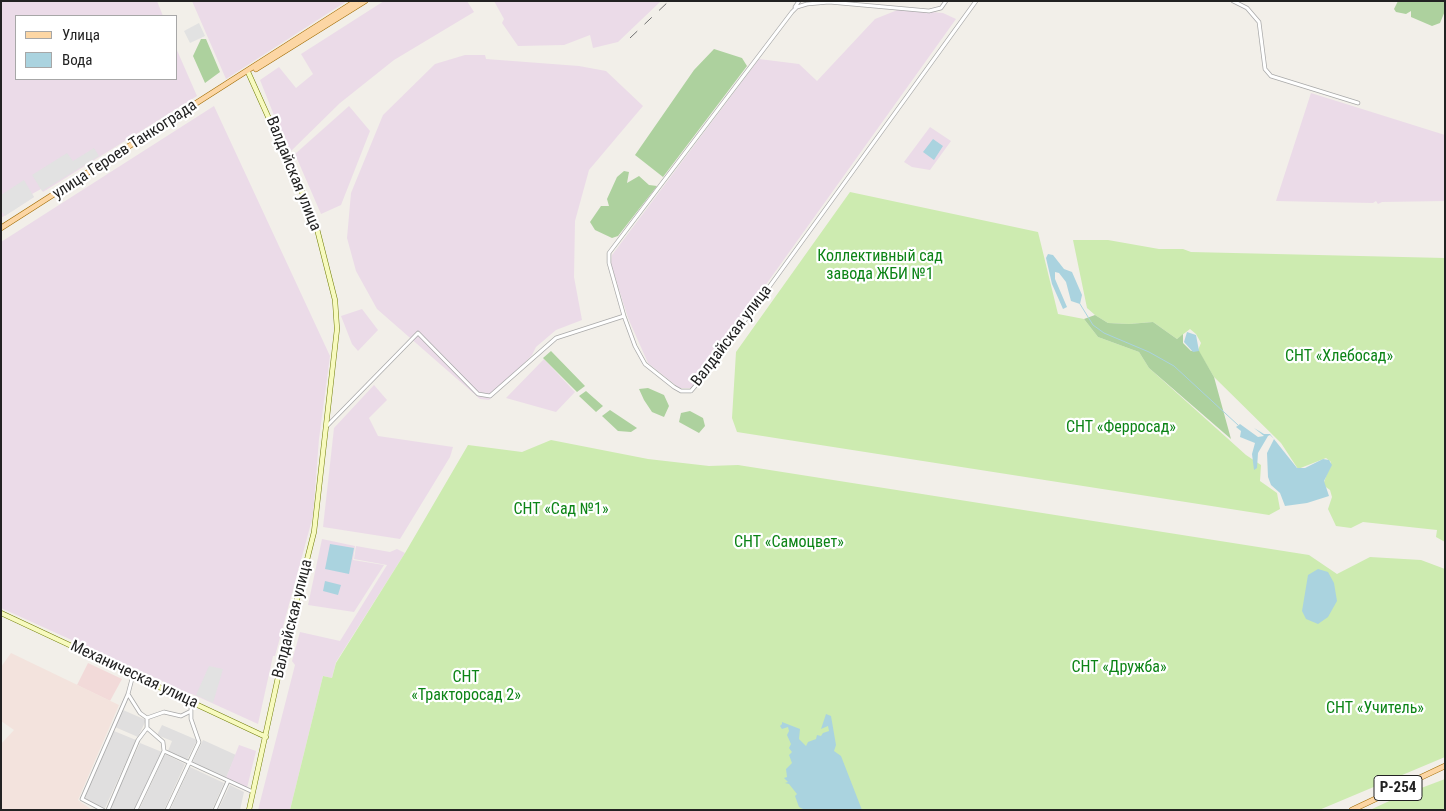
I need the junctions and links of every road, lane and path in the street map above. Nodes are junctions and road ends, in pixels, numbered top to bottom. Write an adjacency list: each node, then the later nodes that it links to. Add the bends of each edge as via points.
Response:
1 (356, 1): 8 (main road, улица Героев Танкограда)
2 (365, 1): 8 (main road, улица Героев Танкограда)
3 (799, 1): 7 (street)
4 (946, 1): 7 (street, via 940,8 929,11 829,2 797,7)
5 (976, 1): 11 (street, Валдайская улица, via 696,387 682,392 653,372 640,357)
6 (1233, 1): 9 (street, via 1247,8 1259,22 1265,69 1271,76)
7 (792, 12): 11 (street, via 609,253 608,263)
8 (248, 72): 10 (main road, улица Героев Танкограда); 12 (street, Валдайская улица, via 315,221 335,300 337,329)
9 (1358, 103)
10 (1, 228)
11 (624, 316): 12 (street, via 556,338 490,396 478,394 418,333)
12 (326, 427): 20 (street, Валдайская улица, via 320,502)
13 (1, 614): 14 (street, Механическая улица)
14 (133, 675): 15 (street); 16 (street, Механическая улица)
15 (128, 694): 18 (street); 26 (street, via 82,800)
16 (192, 702): 17 (street); 20 (street, Механическая улица)
17 (191, 711): 18 (street, via 181,716 157,713); 22 (street, via 192,726 199,742)
18 (147, 718): 19 (street)
19 (147, 728): 21 (street, via 163,742); 27 (street, via 138,740)
20 (266, 737): 25 (street, Валдайская улица)
21 (164, 751): 22 (street); 28 (street)
22 (189, 763): 24 (street); 29 (street)
23 (1445, 766): 32 (main road, Р-254)
24 (228, 781): 25 (street); 30 (street)
25 (254, 792): 31 (street, Валдайская улица)
26 (104, 810)
27 (108, 810)
28 (136, 810)
29 (167, 810)
30 (215, 810)
31 (249, 810)
32 (1352, 810)

